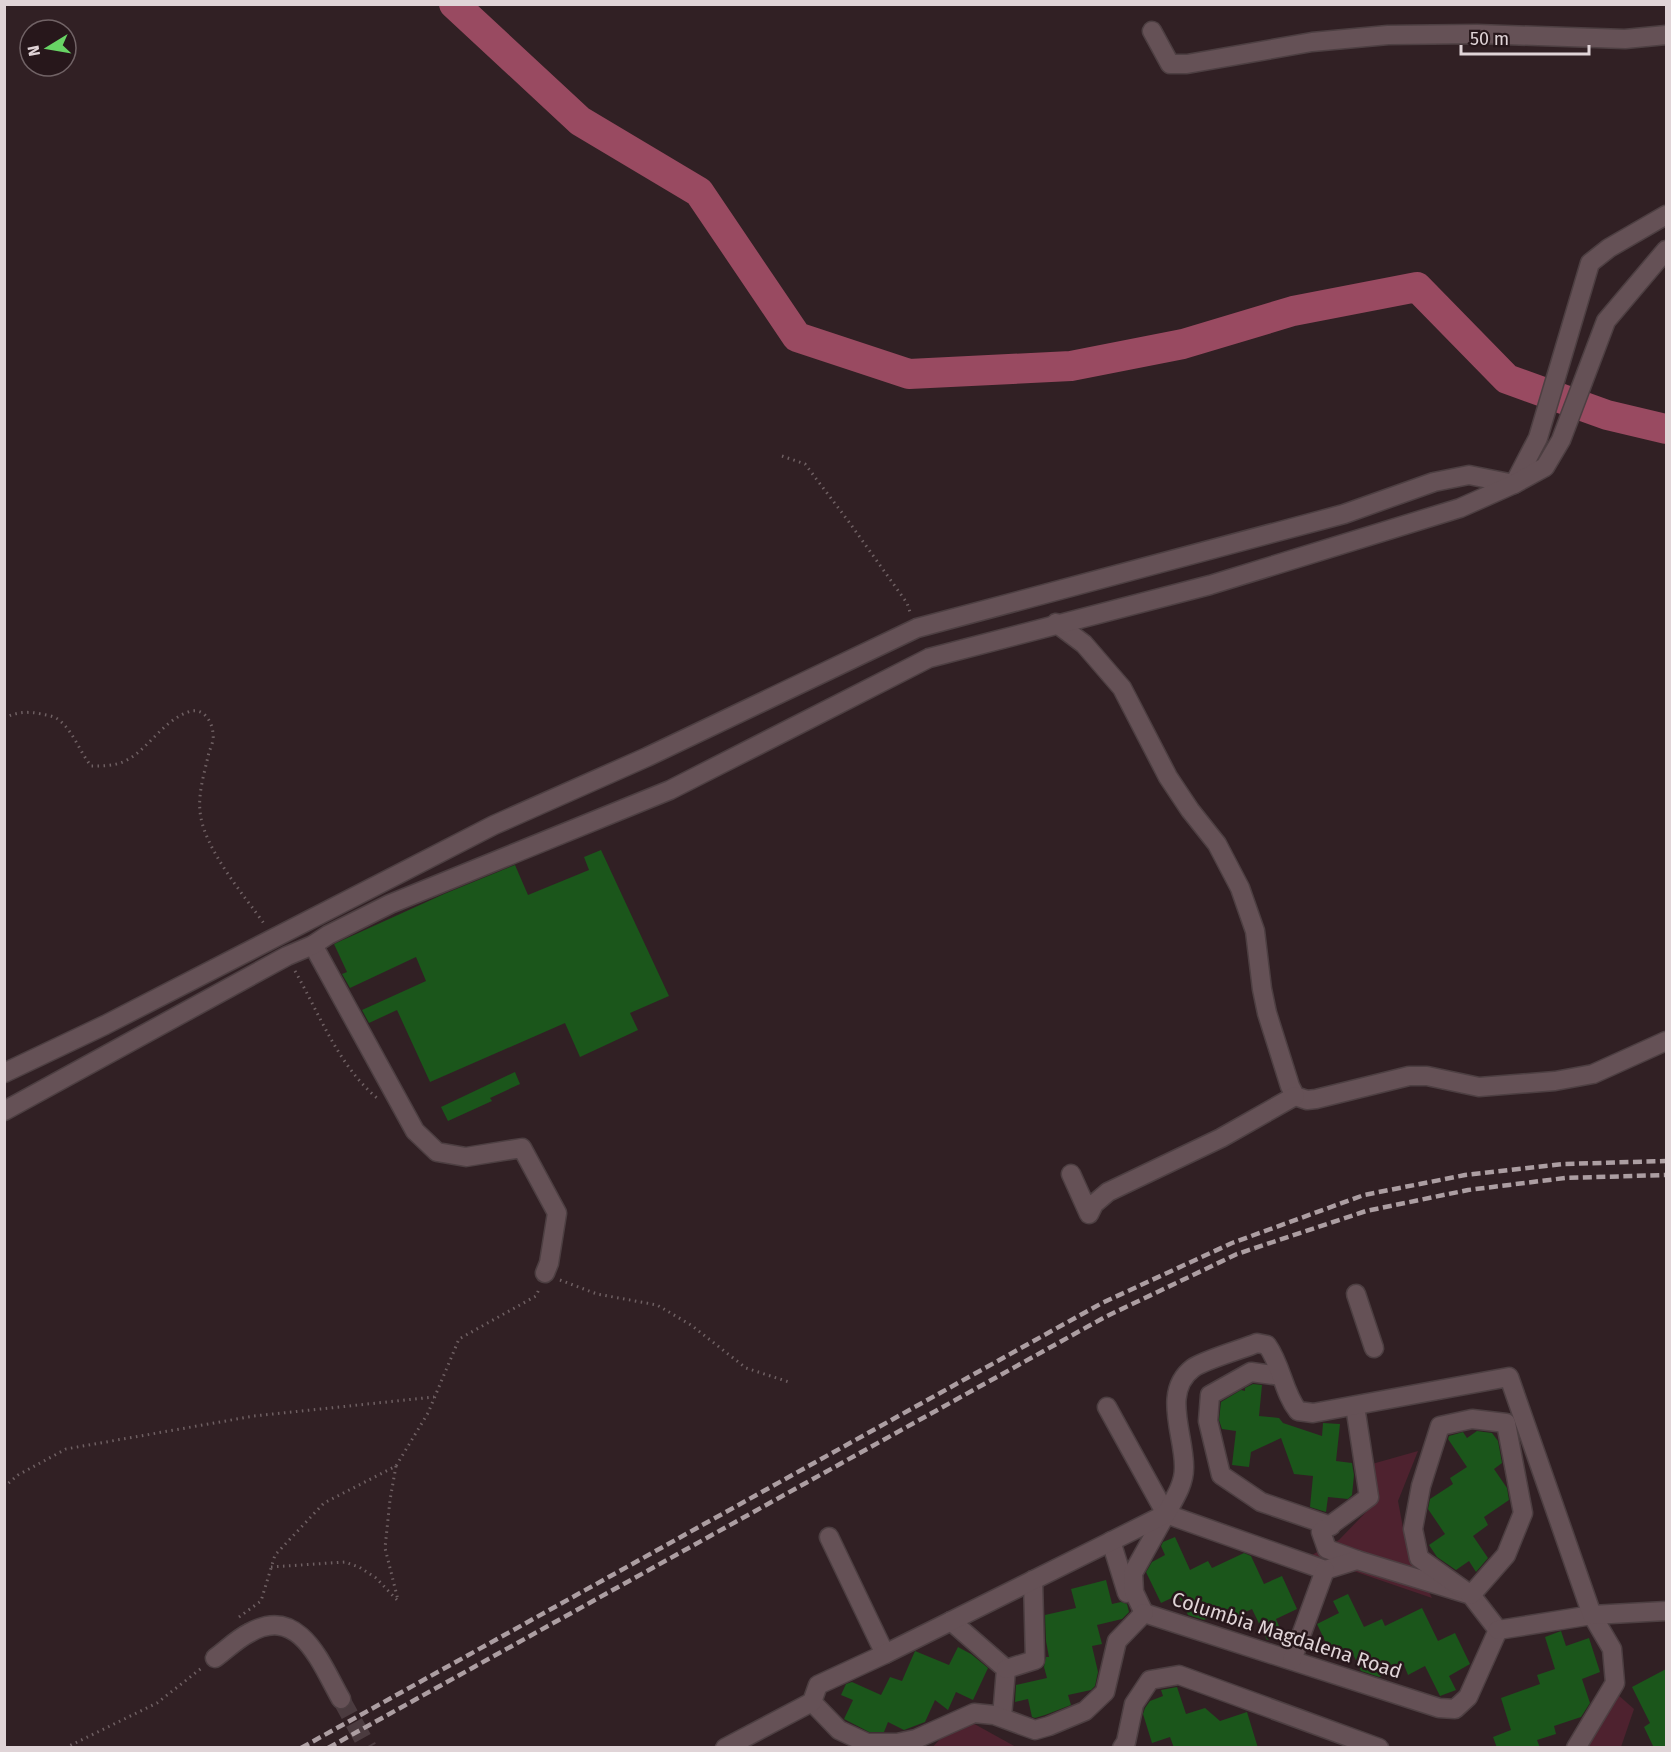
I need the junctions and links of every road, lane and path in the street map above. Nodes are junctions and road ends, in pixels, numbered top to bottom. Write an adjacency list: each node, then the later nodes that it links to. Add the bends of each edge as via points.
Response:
1 (1152, 31): 2 (street, via 1170,64 1311,42 1388,36 1477,34 1625,39)
2 (1666, 34)
3 (1666, 215): 6 (street, via 1590,263 1538,438)
4 (1666, 250): 6 (street, via 1606,321 1561,440 1545,466)
5 (782, 456): 8 (path, via 805,464 907,603)
6 (1514, 484): 7 (street, via 1460,508 1394,530 1210,585); 8 (street, via 1469,475 1434,482 1344,514)
7 (1056, 623): 11 (street, via 929,658 670,790 390,904); 15 (street, via 1084,644 1122,688 1168,777 1217,844 1240,888 1255,931 1267,1013)
8 (917, 628): 10 (street, via 494,825)
9 (4, 718): 10 (path, via 30,711 57,718 91,766 107,766 127,760 176,717 190,710 206,716 214,736 203,781 202,825 211,848)
10 (274, 938): 14 (street)
11 (313, 945): 12 (street); 19 (street, via 415,1131 437,1152 466,1157 522,1148 557,1214)
12 (287, 956): 16 (path, via 339,1054 365,1089); 17 (street)
13 (1666, 1041): 15 (street, via 1593,1074 1555,1081 1479,1087 1409,1076 1316,1099)
14 (4, 1073)
15 (1296, 1096): 18 (street, via 1221,1138 1108,1192 1089,1214)
16 (382, 1103)
17 (4, 1111)
18 (1071, 1174)
19 (545, 1273): 23 (path, via 597,1294 657,1305 691,1325 746,1368); 24 (path, via 537,1296 459,1339)
20 (1356, 1294): 21 (street)
21 (1374, 1348)
22 (1281, 1376): 25 (street, via 1289,1400 1298,1412); 29 (street, via 1268,1345 1257,1343 1194,1367 1184,1377 1176,1405 1184,1470 1181,1488); 30 (street, via 1251,1372 1210,1395 1208,1421 1221,1475 1261,1502)
23 (789, 1382)
24 (434, 1397): 27 (path); 28 (path, via 254,1416 66,1449)
25 (1355, 1406): 30 (street, via 1370,1497); 39 (street, via 1509,1377)
26 (1107, 1407): 29 (street)
27 (396, 1466): 34 (path, via 324,1503 275,1555); 34 (path, via 385,1548 398,1601 376,1578 345,1562)
28 (4, 1487)
29 (1166, 1514): 32 (street); 35 (street); 40 (street, via 1132,1573)
30 (1331, 1526): 33 (street, via 1321,1532 1327,1549)
31 (829, 1537): 44 (street)
32 (1112, 1541): 36 (street); 40 (street)
33 (1357, 1560): 35 (street); 37 (street)
34 (271, 1567): 42 (path, via 261,1601)
35 (1325, 1570): 46 (street)
36 (1033, 1580): 41 (street); 47 (street, via 1035,1660)
37 (1471, 1595): 37 (street, via 1506,1555 1522,1513 1506,1423 1472,1419 1440,1426 1421,1486 1413,1529 1419,1558); 43 (street)
38 (1666, 1611): 39 (street)
39 (1592, 1615): 43 (street); 55 (street, via 1612,1649 1615,1683)
40 (1140, 1616): 46 (street, Columbia Magdalena Road); 50 (street, via 1117,1641 1105,1692 1085,1711 1035,1730)
41 (951, 1621): 44 (street); 47 (street)
42 (233, 1622)
43 (1498, 1630): 46 (street, Columbia Magdalena Road, via 1468,1697 1455,1709 1439,1708)
44 (885, 1654): 49 (street, via 818,1685)
45 (215, 1658): 48 (street, via 249,1632 276,1626 294,1629 307,1640); 51 (path, via 157,1703)
46 (1292, 1660)
47 (1006, 1668): 50 (street)
48 (341, 1699)
49 (812, 1702): 50 (street, via 840,1730 867,1743 916,1739 975,1713); 52 (street)
50 (1002, 1717)
51 (65, 1748)
52 (725, 1748)
53 (1122, 1748): 54 (street, via 1134,1704 1150,1680 1179,1675)
54 (1378, 1748)
55 (1576, 1748)

